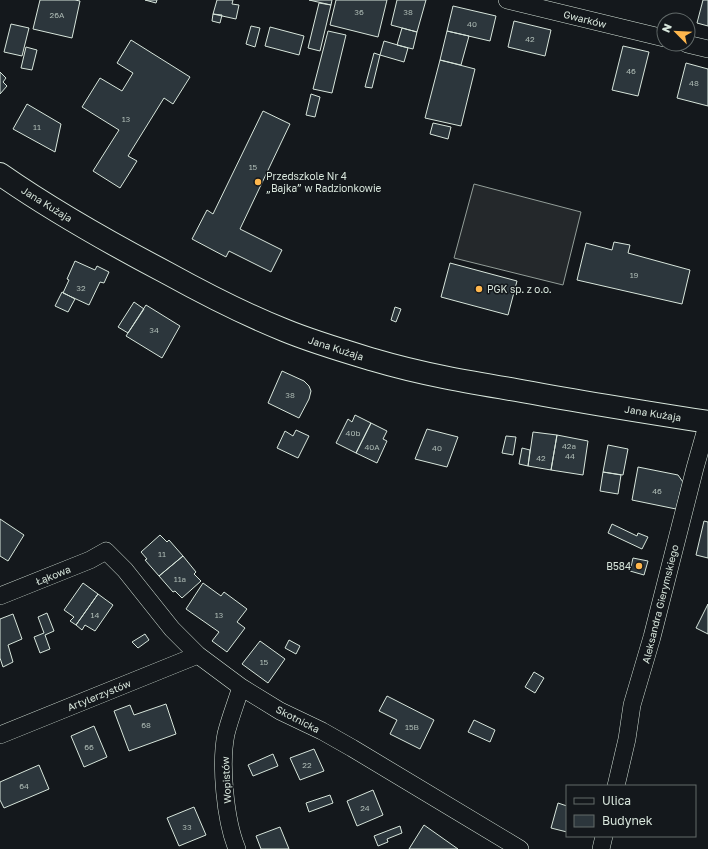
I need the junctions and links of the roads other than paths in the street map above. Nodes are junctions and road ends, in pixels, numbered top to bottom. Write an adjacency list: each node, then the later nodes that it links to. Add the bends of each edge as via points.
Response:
1 (507, 0): 2 (street, Gwarków)
2 (656, 36)
3 (696, 46): 4 (street)
4 (708, 49)
5 (0, 174): 6 (street, Jana Kużaja, via 130,253 196,289 285,331 376,361 430,374)
6 (708, 422): 12 (street, Aleksandra Gierymskiego, via 632,705)
7 (106, 551): 8 (street, Łąkowa, via 90,560); 9 (street, Skotnicka, via 125,570 172,629)
8 (0, 596)
9 (198, 655): 10 (street, Skotnicka); 11 (street, Artylerzystów)
10 (241, 687): 14 (street, Wopistów, via 227,734 223,762 229,815); 15 (street, Skotnicka, via 280,711 352,748)
11 (0, 735)
12 (616, 785)
13 (604, 837): 16 (street)
14 (237, 849)
15 (520, 849)
16 (601, 849)

